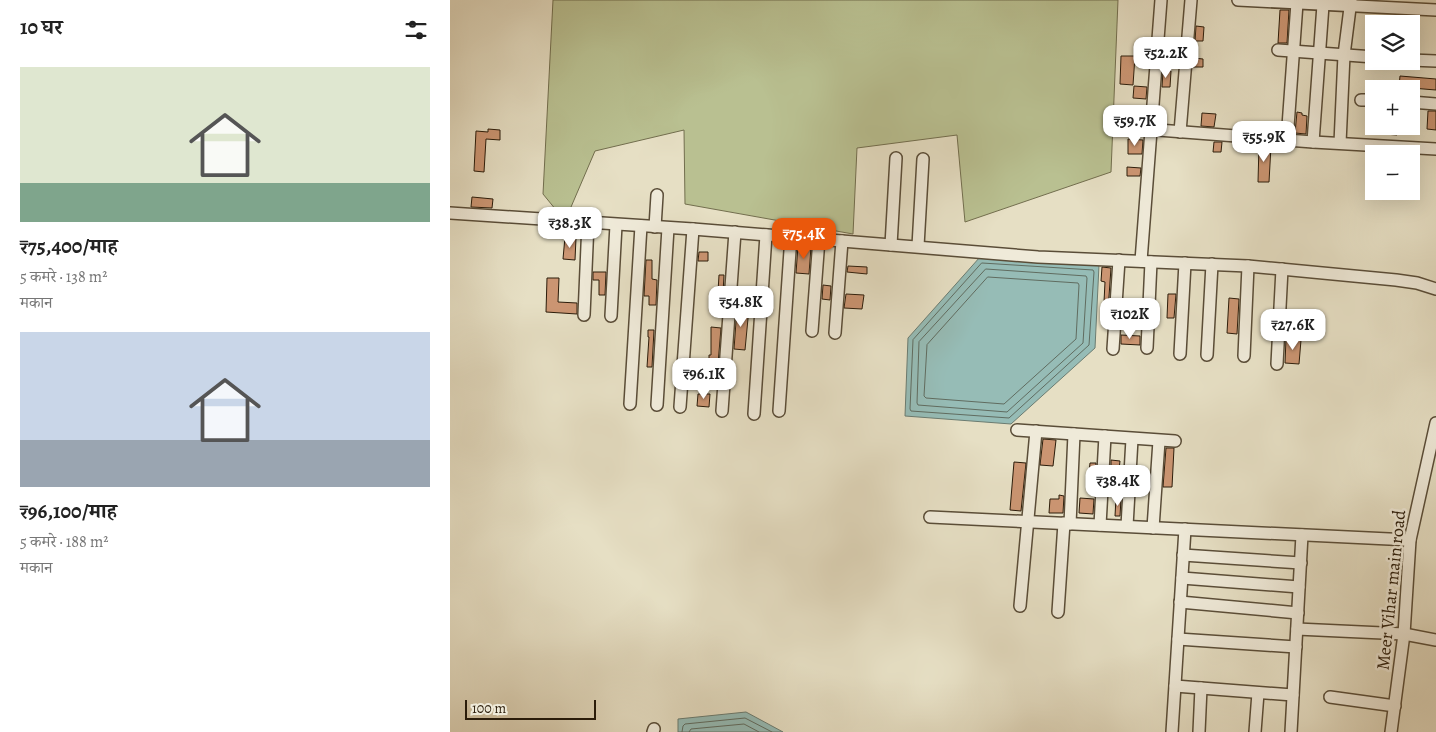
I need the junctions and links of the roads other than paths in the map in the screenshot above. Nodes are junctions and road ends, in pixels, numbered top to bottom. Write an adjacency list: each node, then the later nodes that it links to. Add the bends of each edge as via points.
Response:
1 (1161, 0): 22 (street)
2 (1191, 0): 23 (street)
3 (1238, 0): 4 (street)
4 (1266, 1): 5 (street)
5 (1303, 2): 6 (street); 11 (street)
6 (1327, 3): 7 (street); 12 (street)
7 (1351, 3): 8 (street); 13 (street)
8 (1388, 4): 9 (street)
9 (1436, 10)
10 (1278, 50): 11 (street)
11 (1294, 51): 12 (street); 24 (street)
12 (1319, 53): 13 (street); 25 (street)
13 (1344, 55): 14 (street); 26 (street)
14 (1365, 56)
15 (1420, 60): 16 (street)
16 (1436, 61)
17 (1361, 100): 18 (street)
18 (1365, 100)
19 (1420, 103): 20 (street)
20 (1436, 104)
21 (1132, 128): 22 (street)
22 (1151, 130): 23 (street); 46 (street)
23 (1180, 132): 24 (street)
24 (1287, 140): 25 (street)
25 (1312, 142): 26 (street)
26 (1340, 143): 27 (street)
27 (1436, 149)
28 (896, 158): 43 (street)
29 (923, 160): 44 (street)
30 (657, 195): 35 (street)
31 (450, 213): 32 (street)
32 (588, 223): 33 (street); 52 (street)
33 (616, 225): 34 (street); 53 (street)
34 (641, 226): 35 (street); 62 (street)
35 (655, 227): 36 (street)
36 (668, 228): 37 (street); 63 (street)
37 (693, 229): 38 (street); 64 (street)
38 (735, 232): 39 (street); 65 (street)
39 (766, 234): 40 (street); 67 (street)
40 (791, 236): 41 (street); 66 (street)
41 (818, 239): 42 (street); 54 (street)
42 (842, 240): 43 (street); 55 (street)
43 (891, 245): 44 (street)
44 (918, 246): 45 (street, via 1038,257)
45 (1119, 260): 46 (street); 57 (street)
46 (1146, 261): 47 (street); 56 (street)
47 (1185, 264): 48 (street); 58 (street)
48 (1212, 264): 49 (street); 59 (street)
49 (1248, 266): 50 (street); 60 (street)
50 (1282, 269): 51 (street, via 1396,280); 61 (street)
51 (1436, 289)
52 (584, 315)
53 (611, 316)
54 (812, 331)
55 (835, 333)
56 (1147, 348)
57 (1113, 349)
58 (1180, 354)
59 (1207, 355)
60 (1244, 356)
61 (1277, 364)
62 (630, 404)
63 (657, 405)
64 (680, 407)
65 (722, 410)
66 (779, 411)
67 (754, 414)
68 (1436, 423): 84 (street, Meer Vihar main road)
69 (1017, 430): 70 (street)
70 (1036, 432): 71 (street); 77 (street)
71 (1074, 434): 72 (street); 78 (street)
72 (1105, 436): 73 (street); 79 (street)
73 (1132, 439): 74 (street); 80 (street)
74 (1159, 441): 75 (street); 81 (street)
75 (1175, 441)
76 (930, 517): 77 (street)
77 (1028, 522): 78 (street); 90 (street)
78 (1067, 523): 79 (street); 91 (street)
79 (1100, 525): 80 (street)
80 (1127, 526): 81 (street)
81 (1153, 528): 82 (street)
82 (1185, 529): 83 (street); 85 (street)
83 (1302, 535): 84 (street); 86 (street)
84 (1410, 540): 94 (street, Meer Vihar main road)
85 (1183, 555): 86 (street); 87 (street)
86 (1300, 563): 88 (street)
87 (1182, 578): 88 (street); 89 (street)
88 (1299, 587): 92 (street)
89 (1180, 602): 92 (street); 95 (street)
90 (1020, 606)
91 (1058, 612)
92 (1298, 613): 93 (street)
93 (1297, 629): 94 (street); 97 (street)
94 (1404, 634): 96 (street); 103 (street, Meer Vihar main road)
95 (1178, 640): 97 (street); 98 (street)
96 (1436, 640)
97 (1296, 648): 101 (street)
98 (1175, 686): 99 (street); 104 (street)
99 (1201, 688): 100 (street); 105 (street)
100 (1258, 692): 101 (street); 106 (street)
101 (1294, 695): 107 (street)
102 (1330, 697): 103 (street)
103 (1395, 706): 108 (street, Meer Vihar main road)
104 (1172, 732)
105 (1199, 732)
106 (1255, 732)
107 (1291, 732)
108 (1391, 732)

